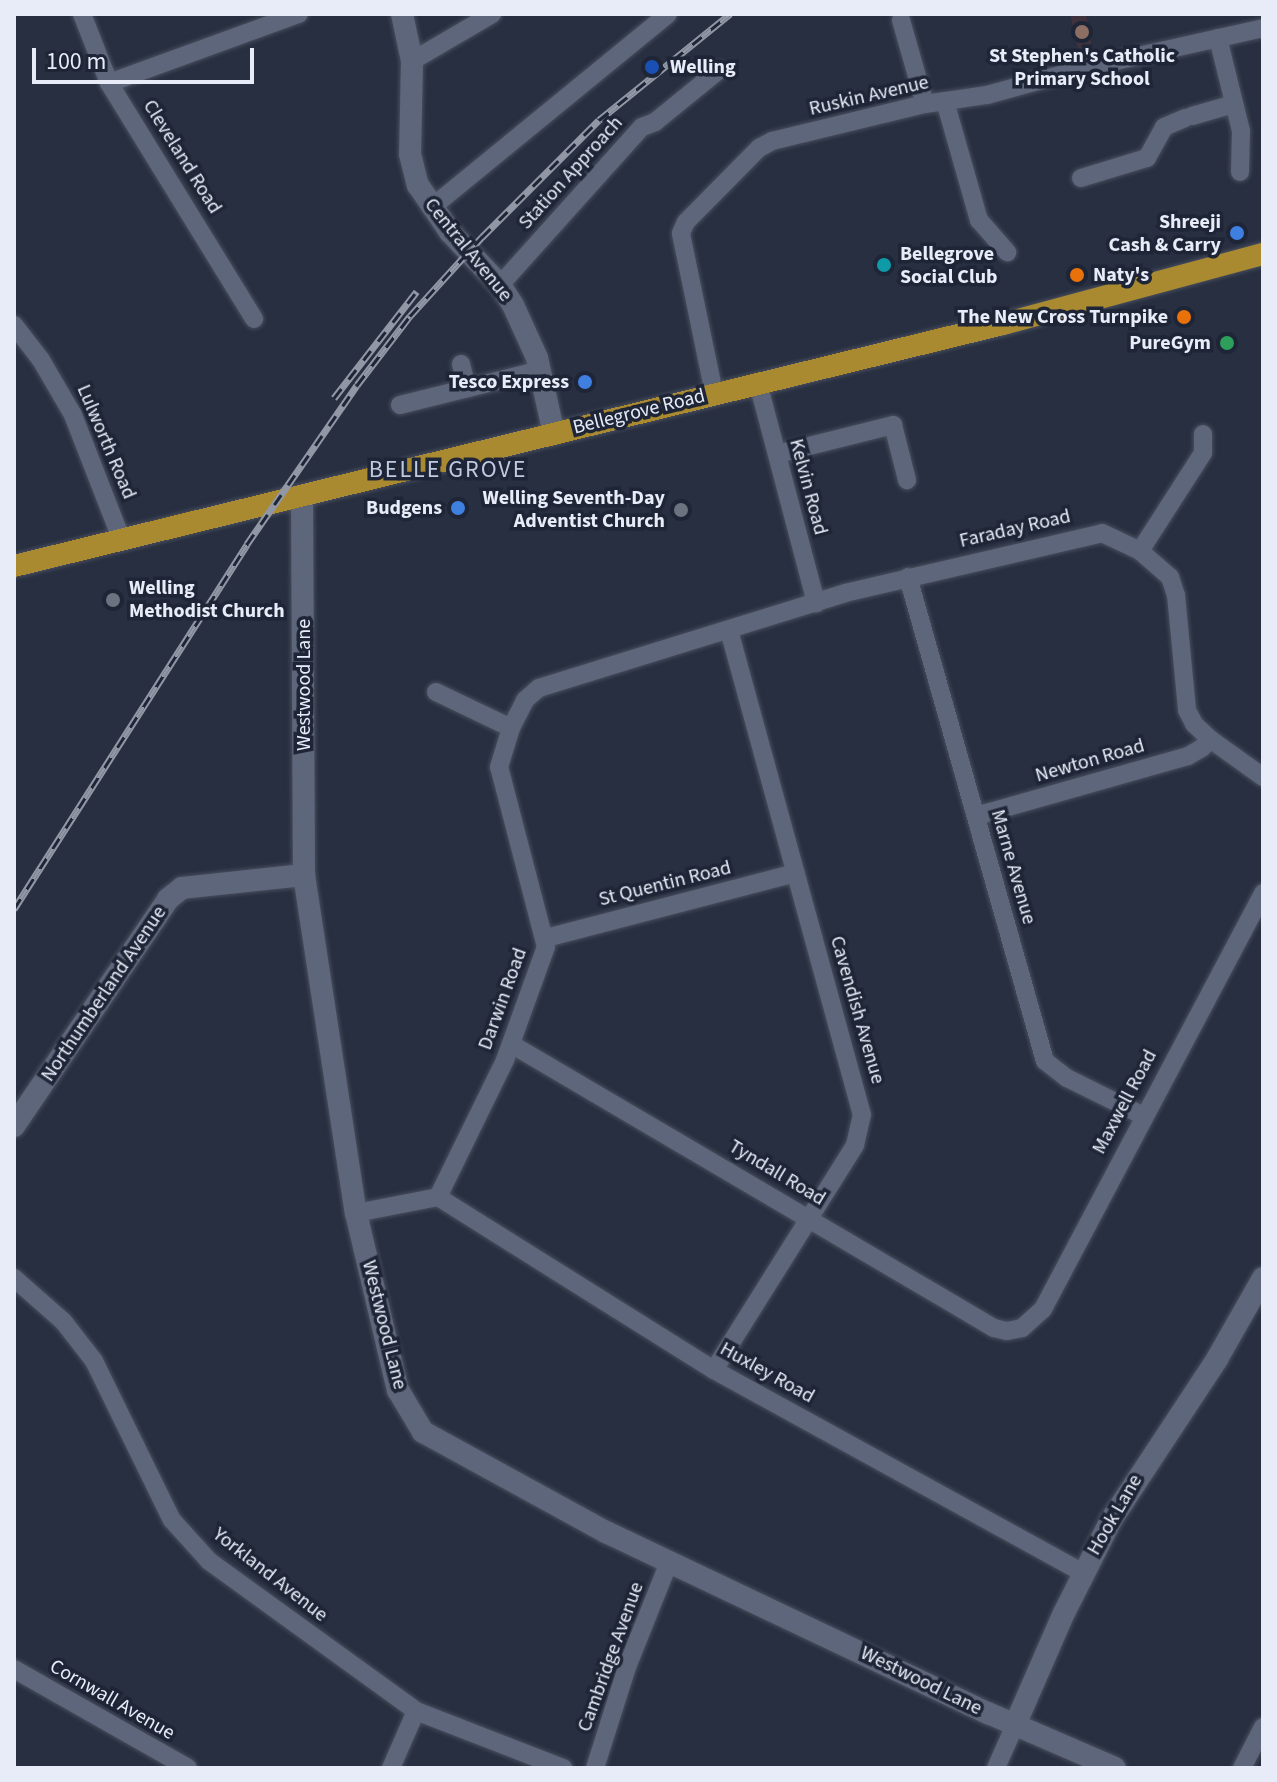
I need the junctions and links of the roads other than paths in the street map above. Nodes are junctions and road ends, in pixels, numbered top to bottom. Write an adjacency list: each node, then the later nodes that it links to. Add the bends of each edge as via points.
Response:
1 (82, 14): 11 (street, Cleveland Road)
2 (299, 14): 11 (street)
3 (402, 14): 9 (street, Central Avenue)
4 (492, 14): 9 (street)
5 (668, 14): 17 (street)
6 (901, 20): 13 (street)
7 (1263, 28): 8 (street, Ruskin Avenue)
8 (1218, 38): 12 (street, Ruskin Avenue); 14 (street)
9 (412, 61): 17 (street, Central Avenue, via 410,154)
10 (719, 70): 20 (street, Station Approach, via 642,127)
11 (109, 83): 21 (street, Cleveland Road)
12 (945, 101): 13 (street, Ruskin Avenue); 18 (street, via 979,220)
13 (925, 104): 27 (street, Ruskin Avenue, via 772,141 686,222 681,240)
14 (1234, 104): 15 (street, via 1243,150); 16 (street, via 1164,127 1147,158)
15 (1240, 172)
16 (1081, 178)
17 (431, 208): 20 (street, Central Avenue)
18 (1007, 252)
19 (1263, 254): 25 (main road, Bellegrove Road)
20 (500, 285): 24 (street, Central Avenue, via 530,338)
21 (254, 319)
22 (14, 325): 34 (street, Lulworth Road, via 73,415)
23 (461, 364): 26 (street)
24 (540, 370): 26 (street); 29 (street, Central Avenue)
25 (758, 383): 27 (main road, Bellegrove Road); 31 (street, Kelvin Road)
26 (467, 388): 28 (street)
27 (714, 393): 29 (main road, Bellegrove Road)
28 (400, 405)
29 (554, 434): 33 (main road, Bellegrove Road)
30 (1203, 434): 35 (street, via 1203,453)
31 (777, 454): 32 (street, via 893,425); 38 (street, Kelvin Road)
32 (907, 480)
33 (302, 496): 34 (main road, Bellegrove Road); 46 (street, Westwood Lane)
34 (122, 541): 36 (main road, Bellegrove Road)
35 (1140, 551): 37 (street, Faraday Road, via 1115,537 1090,534); 42 (street, Faraday Road, via 1170,577 1187,710)
36 (14, 566)
37 (908, 577): 38 (street, Faraday Road); 44 (street, Marne Avenue)
38 (816, 603): 39 (street, Darwin Road)
39 (729, 630): 41 (street, Darwin Road, via 539,688 525,700); 45 (street, Cavendish Avenue)
40 (436, 692): 41 (street)
41 (511, 728): 48 (street, Darwin Road, via 499,767)
42 (1210, 739): 43 (street, Faraday Road); 44 (street, Newton Road, via 1188,756)
43 (1263, 777)
44 (976, 816): 50 (street, Marne Avenue, via 1045,1061 1067,1078)
45 (796, 873): 48 (street, St Quentin Road); 54 (street, Cavendish Avenue, via 862,1115 855,1145)
46 (304, 875): 51 (street, Northumberland Avenue, via 182,888 168,899); 53 (street, Westwood Lane)
47 (1263, 893): 50 (street, Maxwell Road)
48 (546, 938): 49 (street, Darwin Road, via 545,954)
49 (511, 1044): 52 (street, Darwin Road); 54 (street, Tyndall Road)
50 (1142, 1115): 57 (street, Maxwell Road, via 1043,1309)
51 (14, 1126)
52 (438, 1197): 53 (street); 58 (street, Huxley Road)
53 (356, 1213): 59 (street, Westwood Lane, via 398,1390 423,1432)
54 (807, 1217): 57 (street, Tyndall Road, via 994,1328); 58 (street, Cavendish Avenue)
55 (14, 1278): 62 (street, Yorkland Avenue, via 63,1321 94,1361 167,1511 209,1561)
56 (1263, 1278): 60 (street, Hook Lane)
57 (1022, 1328)
58 (714, 1370): 60 (street, Huxley Road)
59 (669, 1562): 63 (street, Westwood Lane); 68 (street, Cambridge Avenue)
60 (1083, 1573): 63 (street, Hook Lane)
61 (14, 1669): 65 (street, Cornwall Avenue)
62 (416, 1711): 66 (street); 67 (street, Yorkland Avenue)
63 (1015, 1725): 69 (street, Hook Lane); 70 (street, Westwood Lane)
64 (1263, 1727): 71 (street)
65 (188, 1768)
66 (391, 1768)
67 (563, 1768)
68 (595, 1768)
69 (996, 1768)
70 (1115, 1768)
71 (1242, 1768)

